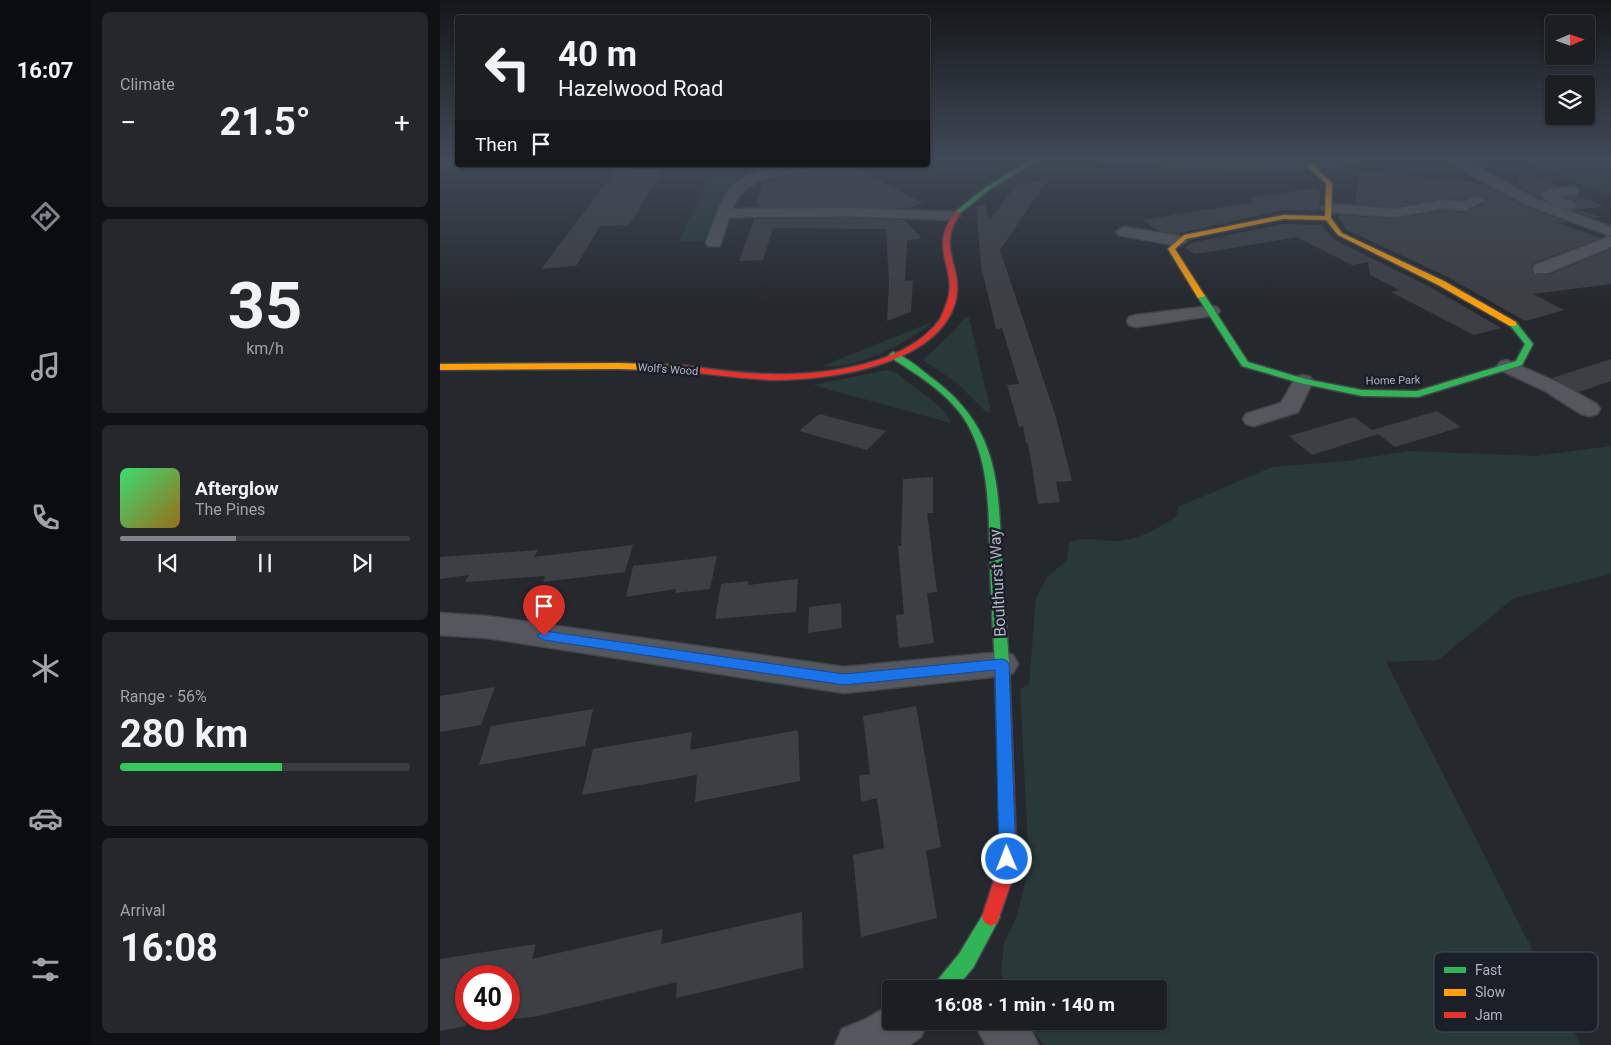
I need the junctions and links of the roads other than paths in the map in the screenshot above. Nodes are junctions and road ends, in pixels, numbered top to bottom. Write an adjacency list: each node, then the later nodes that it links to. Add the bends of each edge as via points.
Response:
1 (727, 208): 6 (street)
2 (964, 208): 8 (street)
3 (1328, 208): 7 (street)
4 (1423, 208): 7 (street, via 1395,213)
5 (1547, 208): 10 (street)
6 (725, 213): 8 (street, via 849,212); 13 (street)
7 (1328, 213): 11 (street, via 1283,217); 18 (street, Home Park, via 1340,234 1441,283 1516,326 1529,344 1518,363)
8 (953, 216): 17 (street, Wolf's Wood, via 945,238 954,293 952,306 934,331)
9 (1124, 232): 11 (street)
10 (1611, 232)
11 (1179, 241): 15 (street, Home Park, via 1171,248)
12 (1611, 241): 14 (street)
13 (714, 243)
14 (1541, 270)
15 (1211, 311): 16 (street); 20 (street, Home Park, via 1245,364)
16 (1136, 321)
17 (893, 356): 19 (street, Wolf's Wood, via 824,373 769,378 646,366); 24 (street, Boulthurst Way, via 942,389 959,405 974,426 984,449 992,489)
18 (1507, 366): 20 (street, Home Park, via 1418,394 1362,393); 21 (street)
19 (440, 367)
20 (1303, 381): 22 (street, via 1290,407)
21 (1589, 409)
22 (1254, 419)
23 (440, 624): 24 (street, via 488,627 844,680)
24 (1002, 664): 25 (street, Boulthurst Way, via 1007,859 998,899)
25 (959, 980)
26 (891, 1030): 28 (street)
27 (1003, 1030): 29 (street)
28 (858, 1045)
29 (1015, 1045)

